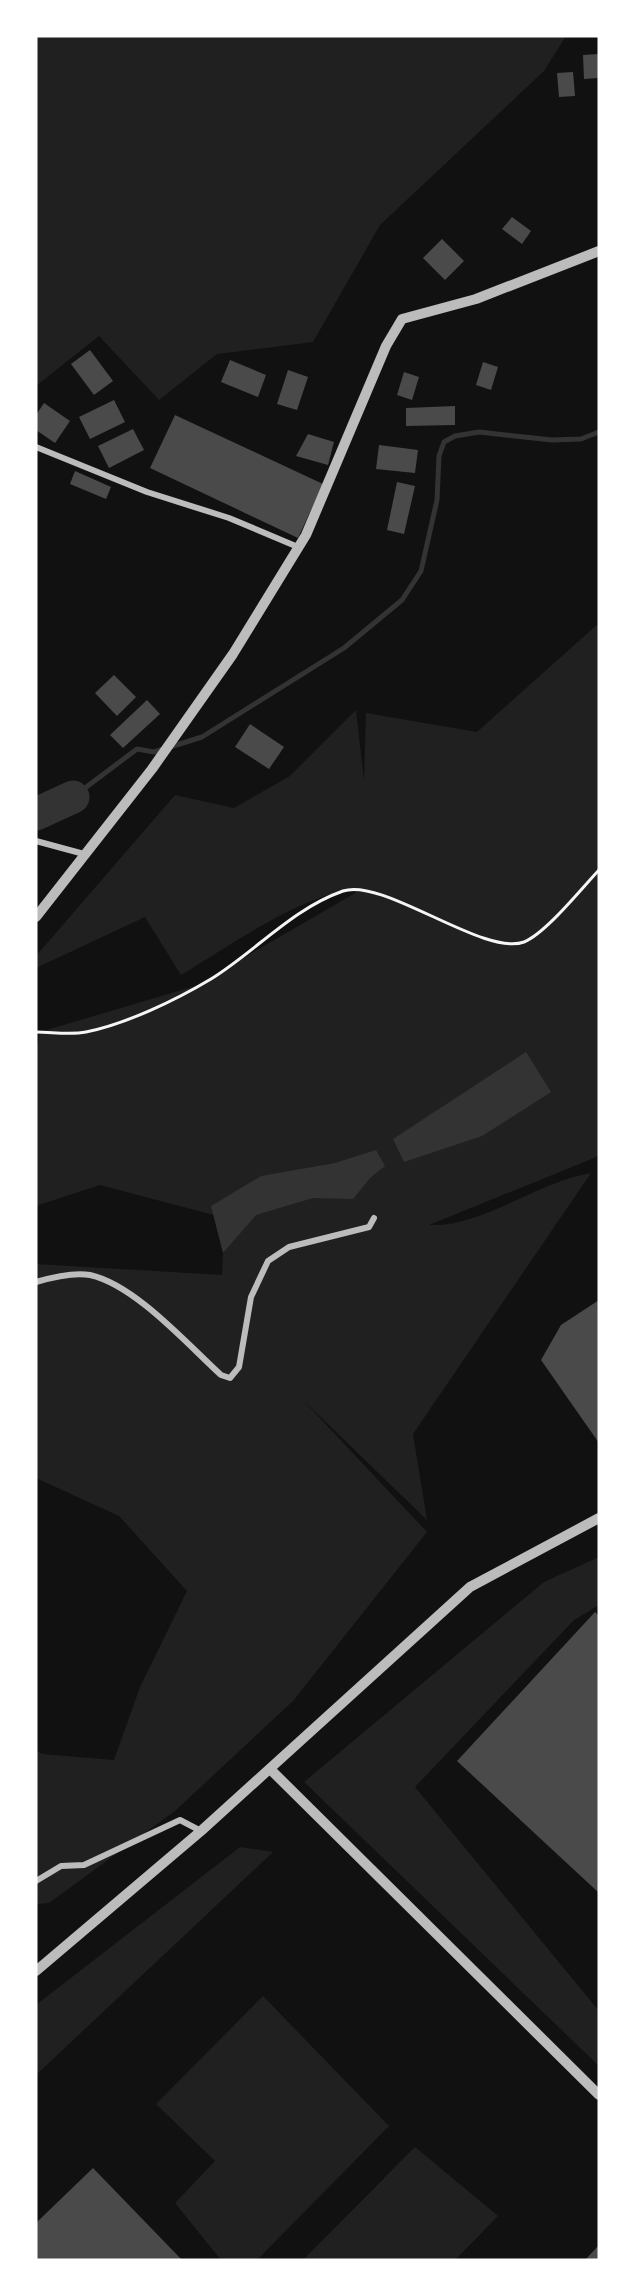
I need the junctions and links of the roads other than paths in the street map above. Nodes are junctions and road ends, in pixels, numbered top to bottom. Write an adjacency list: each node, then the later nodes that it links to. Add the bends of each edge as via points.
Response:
1 (599, 251): 3 (street, via 476,299 402,320 386,346)
2 (36, 447): 3 (street)
3 (298, 547): 5 (street, via 233,654 152,768)
4 (36, 841): 5 (street)
5 (84, 854): 6 (street)
6 (36, 917)
7 (374, 1218): 8 (street, via 369,1227 289,1247 268,1261 251,1297 239,1367 230,1378 221,1375 125,1289 90,1275 59,1275)
8 (36, 1282)
9 (599, 1518): 10 (street, via 470,1587)
10 (270, 1769): 11 (street); 14 (street)
11 (201, 1831): 12 (street, via 180,1820 84,1865 61,1866); 13 (street)
12 (36, 1881)
13 (36, 1971)
14 (599, 2094)

